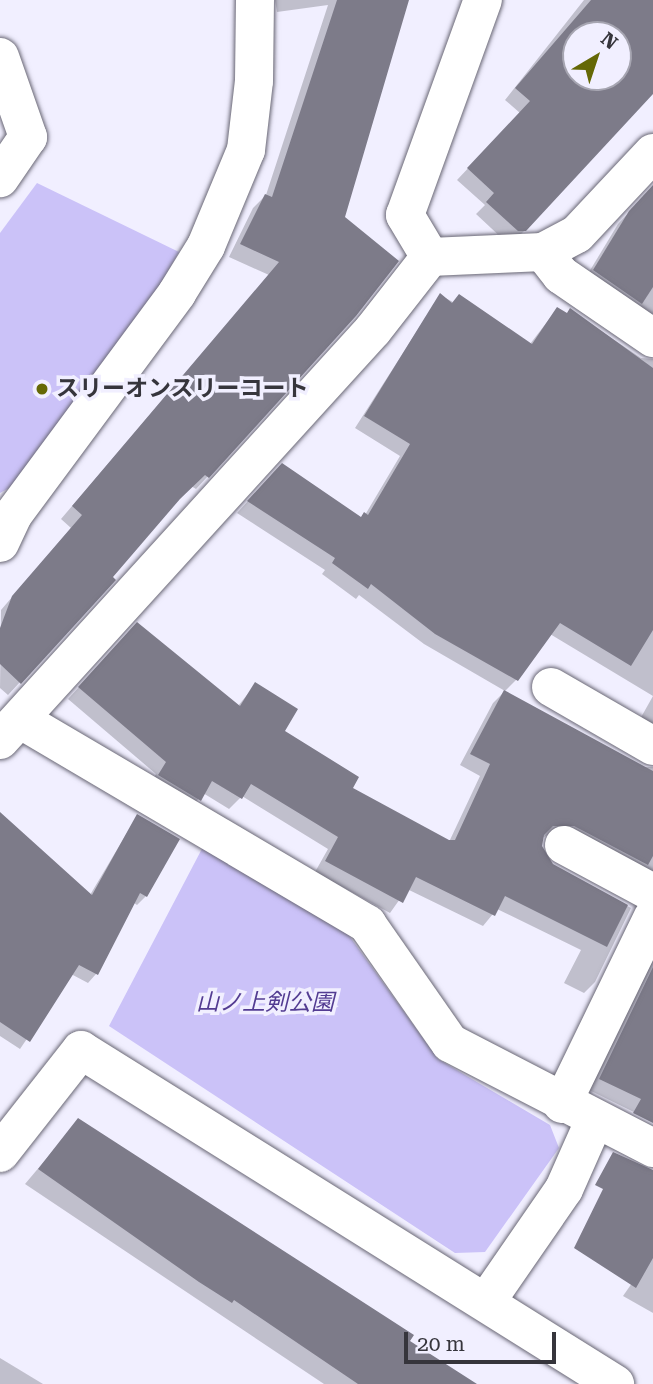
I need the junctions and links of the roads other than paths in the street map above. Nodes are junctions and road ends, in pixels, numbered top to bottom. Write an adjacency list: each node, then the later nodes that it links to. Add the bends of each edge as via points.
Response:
1 (255, 0): 9 (street, via 254,81 246,150 206,246 177,293 13,515)
2 (483, 0): 7 (street, via 405,215)
3 (0, 57): 5 (street, via 27,137)
4 (653, 153): 6 (street, via 577,234)
5 (0, 178)
6 (543, 252): 7 (street); 8 (street, via 561,275)
7 (430, 257): 11 (street, via 373,330)
8 (653, 338)
9 (0, 543)
10 (551, 687): 12 (street)
11 (10, 730): 16 (street, via 368,924 450,1043)
12 (653, 746)
13 (564, 845): 14 (street)
14 (653, 892)
15 (653, 917): 16 (street)
16 (579, 1112): 17 (street); 19 (street, via 564,1189)
17 (653, 1148)
18 (0, 1153): 19 (street, via 81,1050)
19 (486, 1302): 20 (street)
20 (615, 1384)

